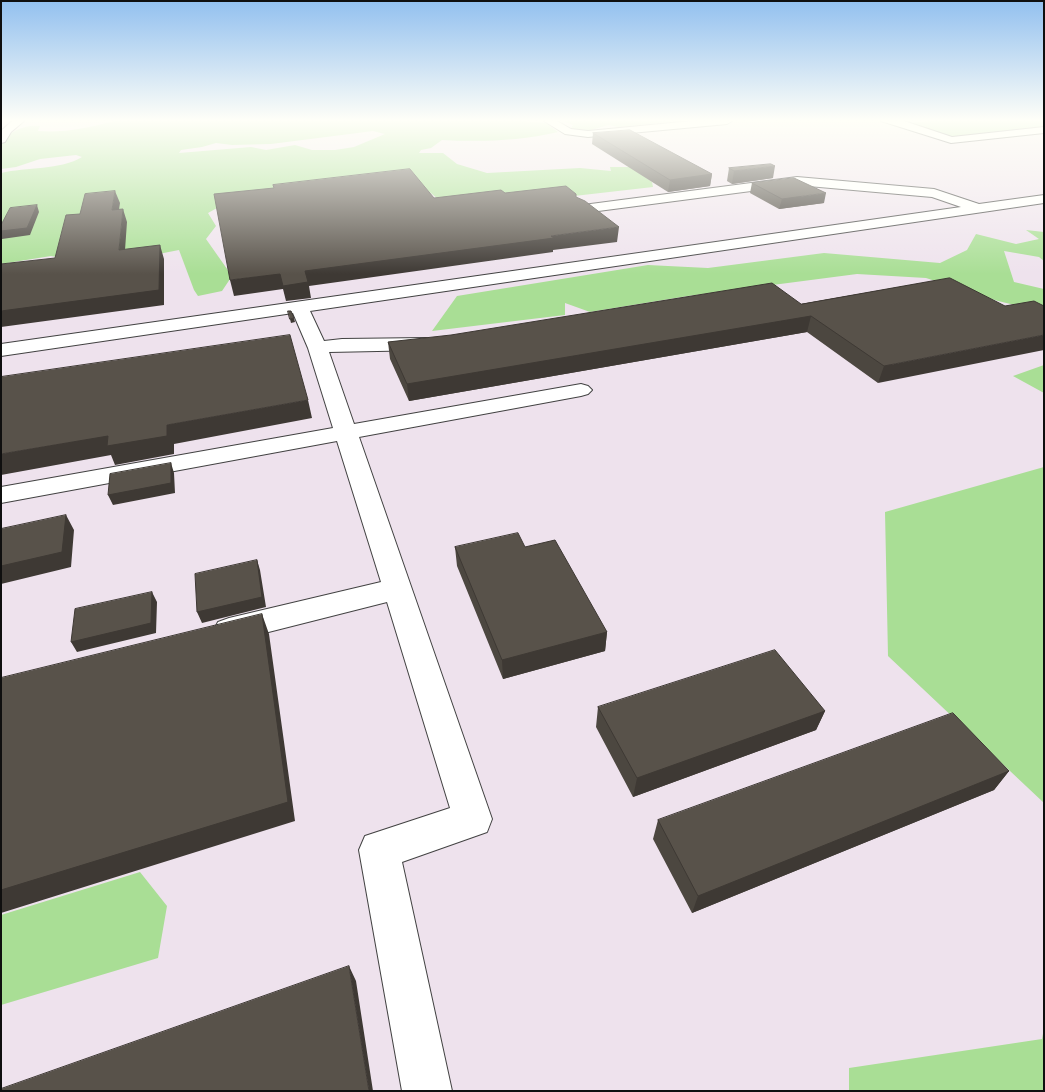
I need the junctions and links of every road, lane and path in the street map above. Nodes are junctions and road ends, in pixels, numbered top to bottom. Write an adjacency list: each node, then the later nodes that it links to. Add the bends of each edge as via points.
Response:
1 (1044, 199): 2 (lane)
2 (977, 208): 3 (lane, via 934,192 797,181); 4 (lane)
3 (583, 209)
4 (300, 307): 6 (lane); 7 (lane)
5 (443, 343): 6 (lane)
6 (309, 344): 9 (lane)
7 (1, 350)
8 (581, 390): 9 (lane)
9 (346, 433): 10 (lane); 11 (lane)
10 (1, 495)
11 (397, 589): 12 (lane); 13 (lane, via 473,819 379,850)
12 (204, 636)
13 (427, 1091)

